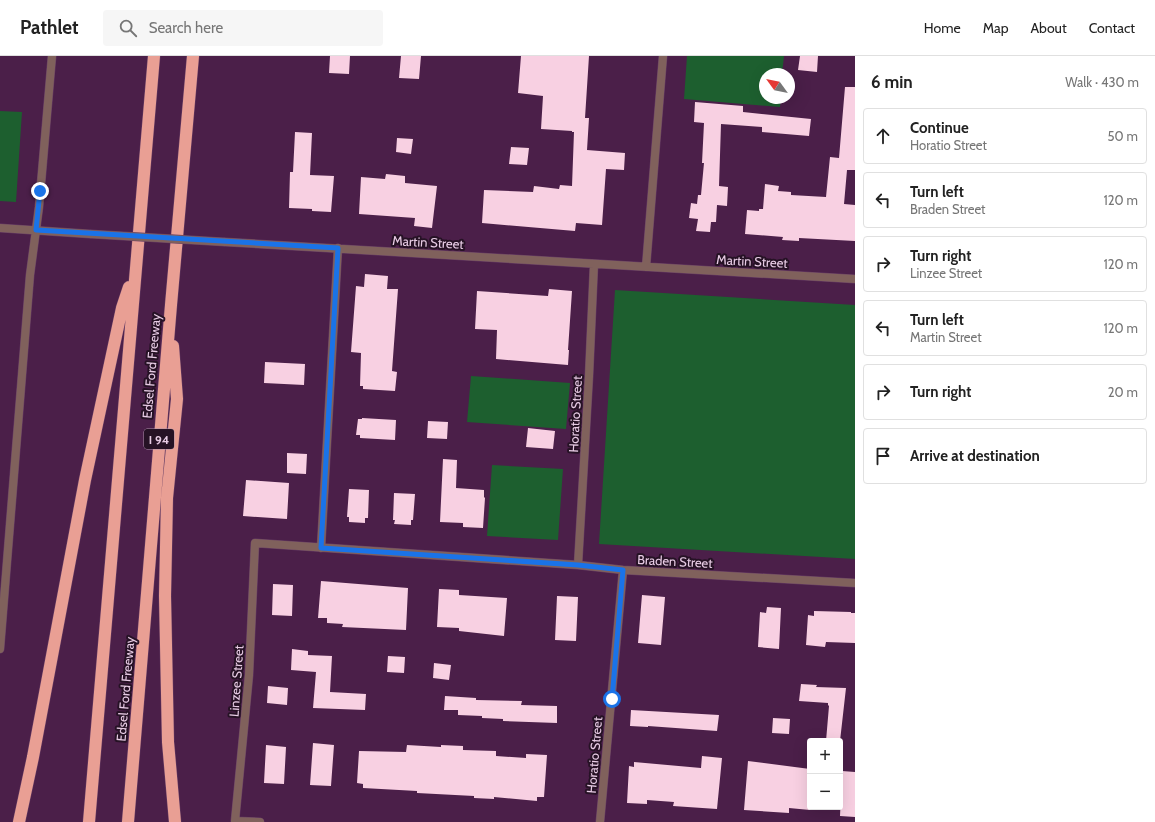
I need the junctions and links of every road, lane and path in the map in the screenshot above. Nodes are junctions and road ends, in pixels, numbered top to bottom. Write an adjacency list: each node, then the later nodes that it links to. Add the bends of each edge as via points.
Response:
1 (52, 56): 6 (street)
2 (154, 56): 10 (highway, Edsel Ford Freeway)
3 (193, 56): 12 (highway, Edsel Ford Freeway / I 94)
4 (663, 56): 9 (street)
5 (0, 228): 6 (street, Martin Street)
6 (36, 230): 7 (street, Martin Street, bridge); 18 (street, via 30,275)
7 (338, 248): 8 (street, Martin Street); 14 (street)
8 (594, 264): 9 (street, Martin Street); 15 (street, Horatio Street)
9 (646, 267): 11 (street, Martin Street)
10 (135, 269): 19 (highway, via 122,308 85,480); 20 (highway, Edsel Ford Freeway)
11 (855, 279)
12 (170, 305): 21 (highway, Edsel Ford Freeway / I 94); 22 (highway, via 177,399 167,498 165,596 168,742)
13 (255, 542): 14 (street, Braden Street); 23 (street, Linzee Street, via 249,675 235,821)
14 (321, 548): 15 (street, Braden Street)
15 (578, 565): 16 (street, Braden Street)
16 (623, 570): 17 (street, Braden Street); 24 (street, Horatio Street)
17 (855, 583)
18 (0, 649)
19 (19, 822)
20 (89, 822)
21 (128, 822)
22 (175, 822)
23 (260, 822)
24 (600, 822)

